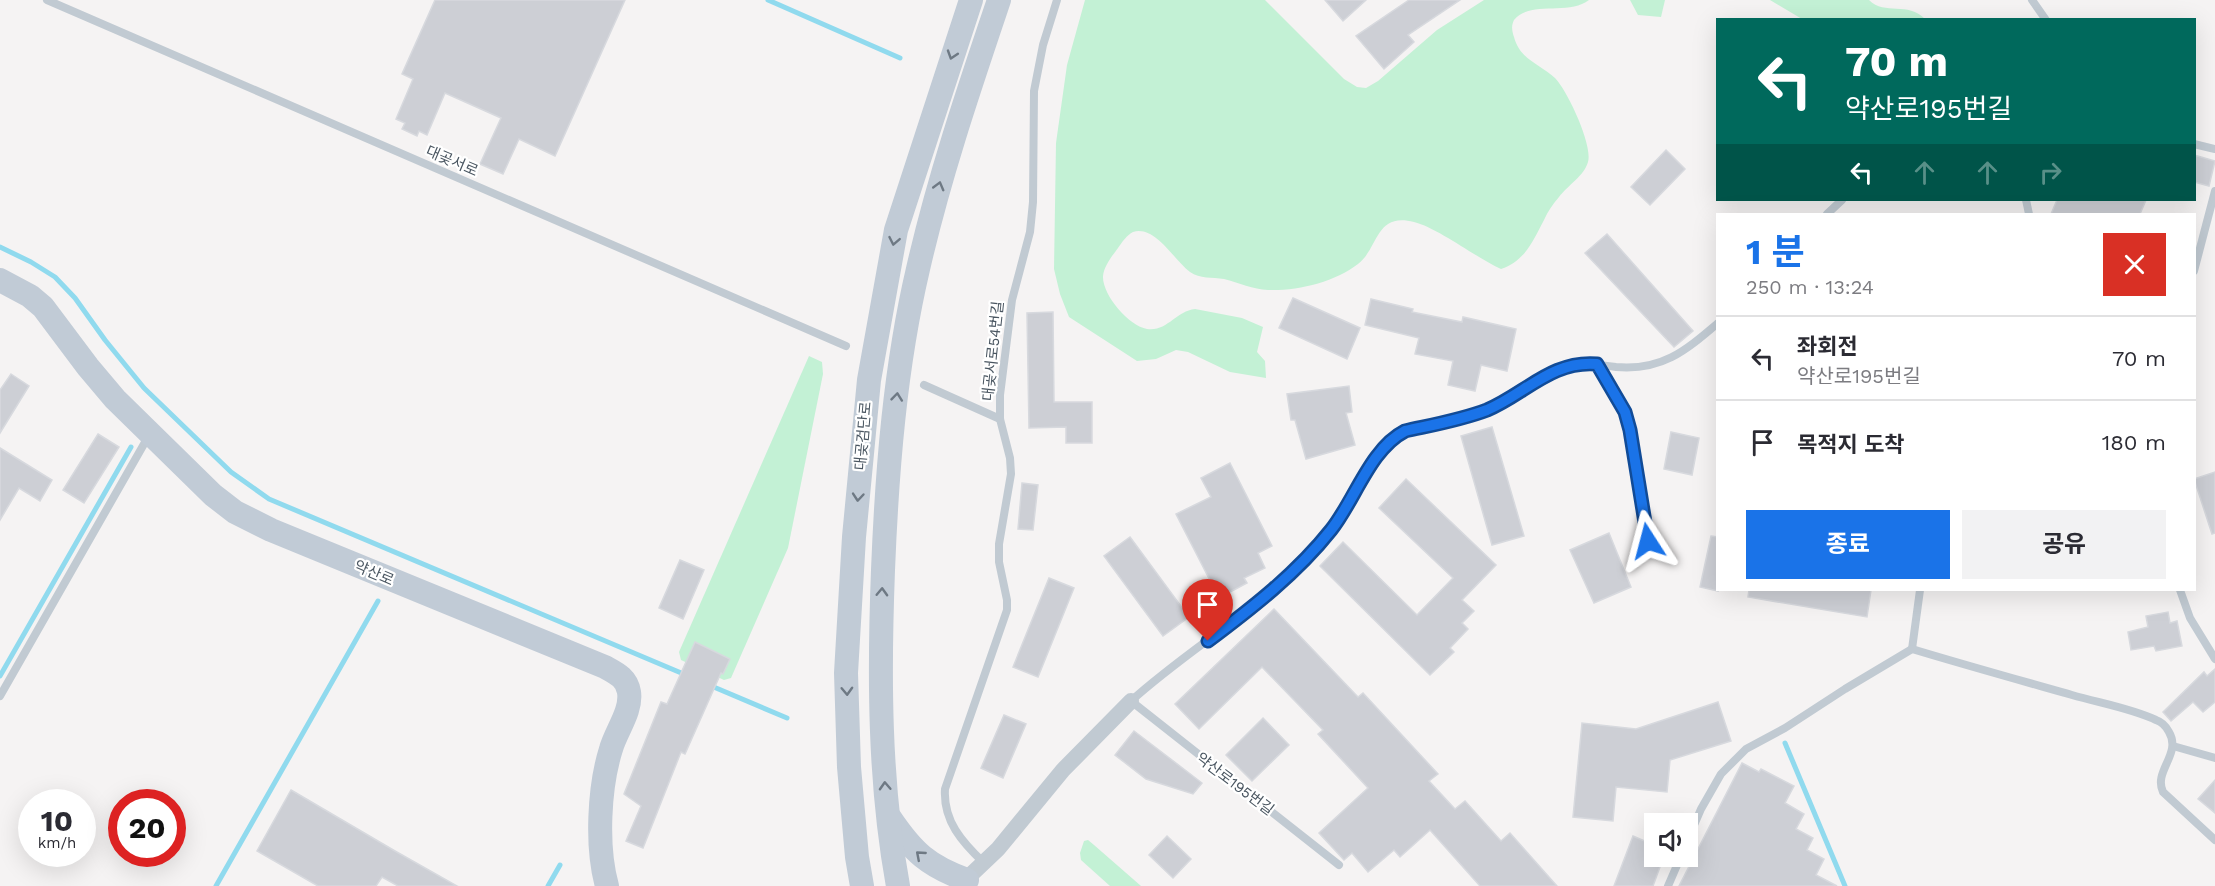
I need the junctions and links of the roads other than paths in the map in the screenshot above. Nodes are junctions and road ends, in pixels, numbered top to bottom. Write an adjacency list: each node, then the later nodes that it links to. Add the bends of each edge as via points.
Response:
1 (47, 0): 15 (lane, 대곶서로)
2 (971, 0): 32 (main road, 대곶검단로, one-way to 32, via 896,230 869,380 846,673)
3 (999, 0): 29 (main road, 대곶검단로, one-way to 3, via 880,678 886,510 899,371 917,270 940,179)
4 (1057, 0): 18 (lane, 대곶서로54번길, via 1034,91 1030,232 1009,321)
5 (2032, 0): 6 (lane)
6 (2045, 18)
7 (2196, 144): 8 (lane)
8 (2215, 149)
9 (2215, 191): 12 (lane)
10 (1841, 201): 11 (lane)
11 (1828, 213)
12 (2196, 263)
13 (0, 280): 19 (main road, 약산로, via 43,307 88,367)
14 (1716, 325): 16 (lane, via 1666,361 1617,367)
15 (846, 346)
16 (1597, 364): 20 (lane, via 1625,412); 26 (lane, via 1581,363 1553,370 1488,410 1394,437 1331,530 1286,577)
17 (924, 385): 18 (lane)
18 (1000, 419): 33 (lane, 대곶서로54번길, via 1011,474 999,544 1007,610 949,773 944,798 957,835)
19 (150, 434): 25 (lane); 37 (main road, 약산로, via 235,512 605,667 624,680 630,700 611,747 603,792 602,859)
20 (1648, 541)
21 (1920, 591): 23 (lane)
22 (2180, 591): 24 (lane, via 2190,618)
23 (1912, 649): 27 (lane, via 2155,719 2168,729); 30 (lane, via 1746,749 1721,774)
24 (2215, 659)
25 (0, 696)
26 (1131, 701): 33 (street, via 1063,770); 34 (lane, 약산로195번길)
27 (2173, 746): 28 (lane); 31 (lane, via 2160,786)
28 (2215, 758)
29 (887, 814): 36 (main road, one-way to 29, via 923,860); 40 (main road, 대곶검단로)
30 (1698, 815)
31 (2215, 840)
32 (857, 857): 38 (main road); 39 (main road, 대곶검단로)
33 (984, 863): 36 (street)
34 (1339, 865)
35 (1676, 867): 41 (lane)
36 (963, 884)
37 (607, 886)
38 (847, 886)
39 (862, 886)
40 (898, 886)
41 (1668, 886)

